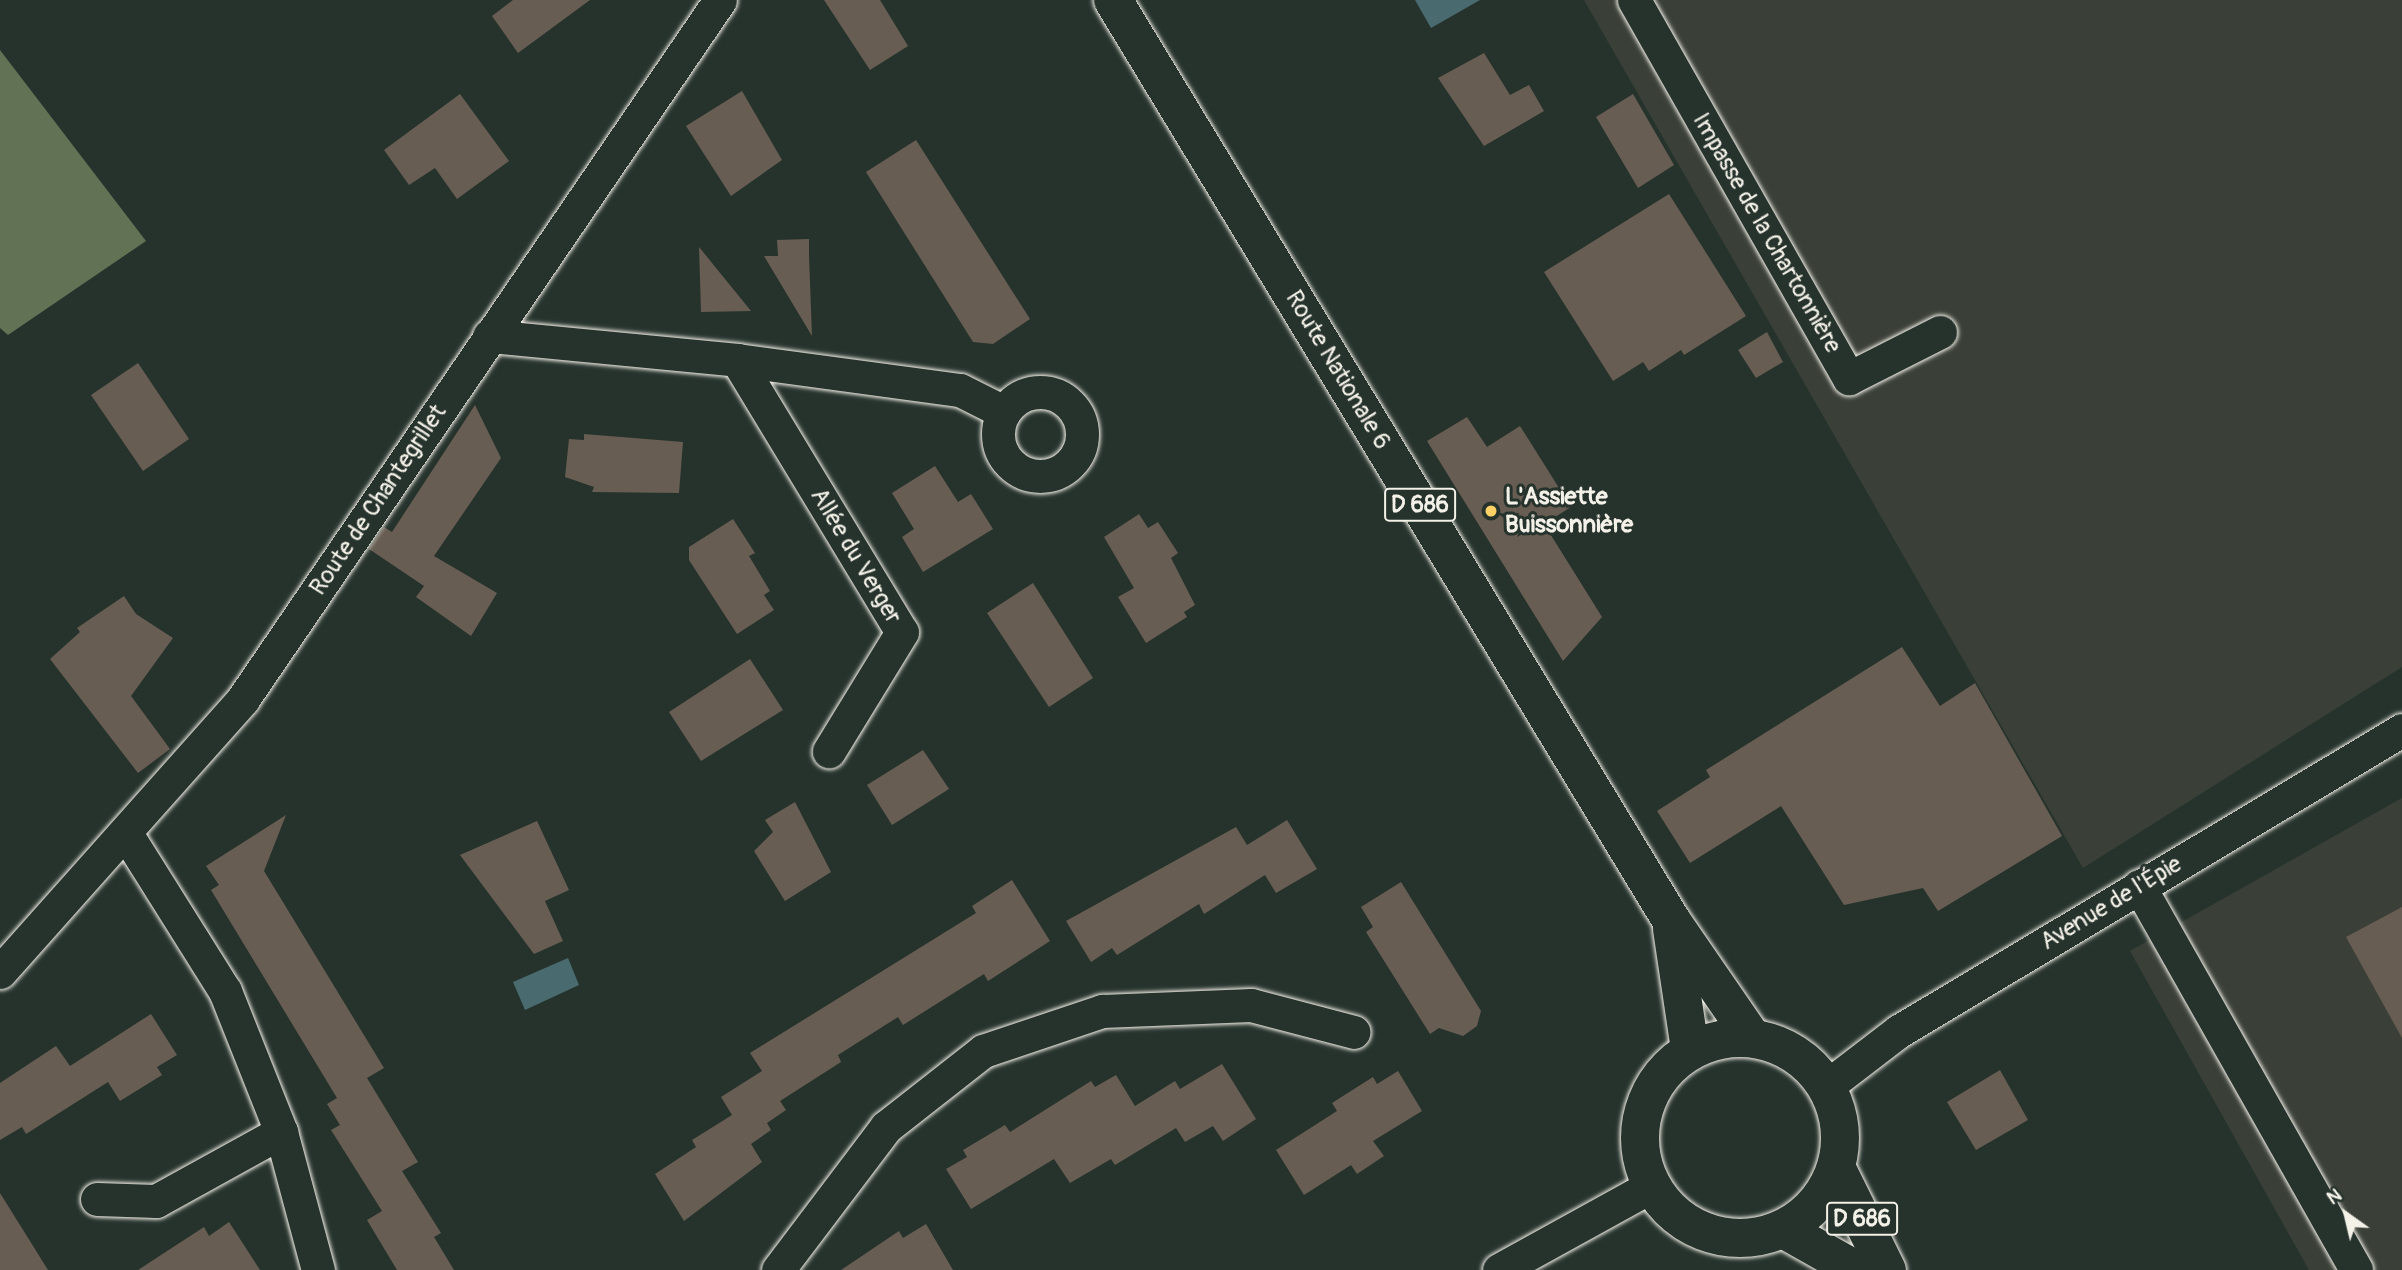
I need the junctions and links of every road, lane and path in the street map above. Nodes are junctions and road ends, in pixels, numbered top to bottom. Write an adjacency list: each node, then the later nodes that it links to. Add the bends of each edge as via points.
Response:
1 (720, 0): 5 (street, Route de Chantegrillet)
2 (1113, 0): 12 (main road, Route Nationale 6 / D 686)
3 (1634, 0): 4 (street, Impasse de la Chartonnière, via 1849,378)
4 (1940, 332)
5 (489, 336): 6 (street); 10 (street, Route de Chantegrillet, via 243,698)
6 (737, 360): 7 (street, via 960,390); 9 (street, Allée du Verger, via 902,632)
7 (1004, 412)
8 (2402, 730): 11 (street, Avenue de l'Épie)
9 (829, 751)
10 (127, 835): 13 (street, Route de Chantegrillet); 18 (street, via 225,991)
11 (2139, 886): 17 (street, Avenue de l'Épie, via 1899,1031); 28 (street)
12 (1671, 920): 15 (main road, Route Nationale 6 / D 686); 16 (main road, Route Nationale 6 / D 686)
13 (0, 972)
14 (1354, 1032): 24 (street, via 1251,1005 1102,1011 983,1051 886,1127)
15 (1752, 1038): 16 (main road, via 1721,1039); 17 (main road, via 1807,1062)
16 (1690, 1050): 20 (main road, via 1666,1069 1649,1096 1640,1125 1640,1156)
17 (1826, 1086): 19 (main road, via 1841,1140)
18 (281, 1132): 21 (street, via 156,1201); 23 (street)
19 (1836, 1167): 22 (main road, via 1818,1200); 27 (main road, D 686)
20 (1651, 1186): 22 (main road, via 1669,1210 1704,1231 1753,1238); 25 (street)
21 (97, 1199)
22 (1783, 1229): 26 (main road)
23 (318, 1270)
24 (778, 1270)
25 (1499, 1270)
26 (1856, 1270)
27 (1887, 1270)
28 (2356, 1270)

